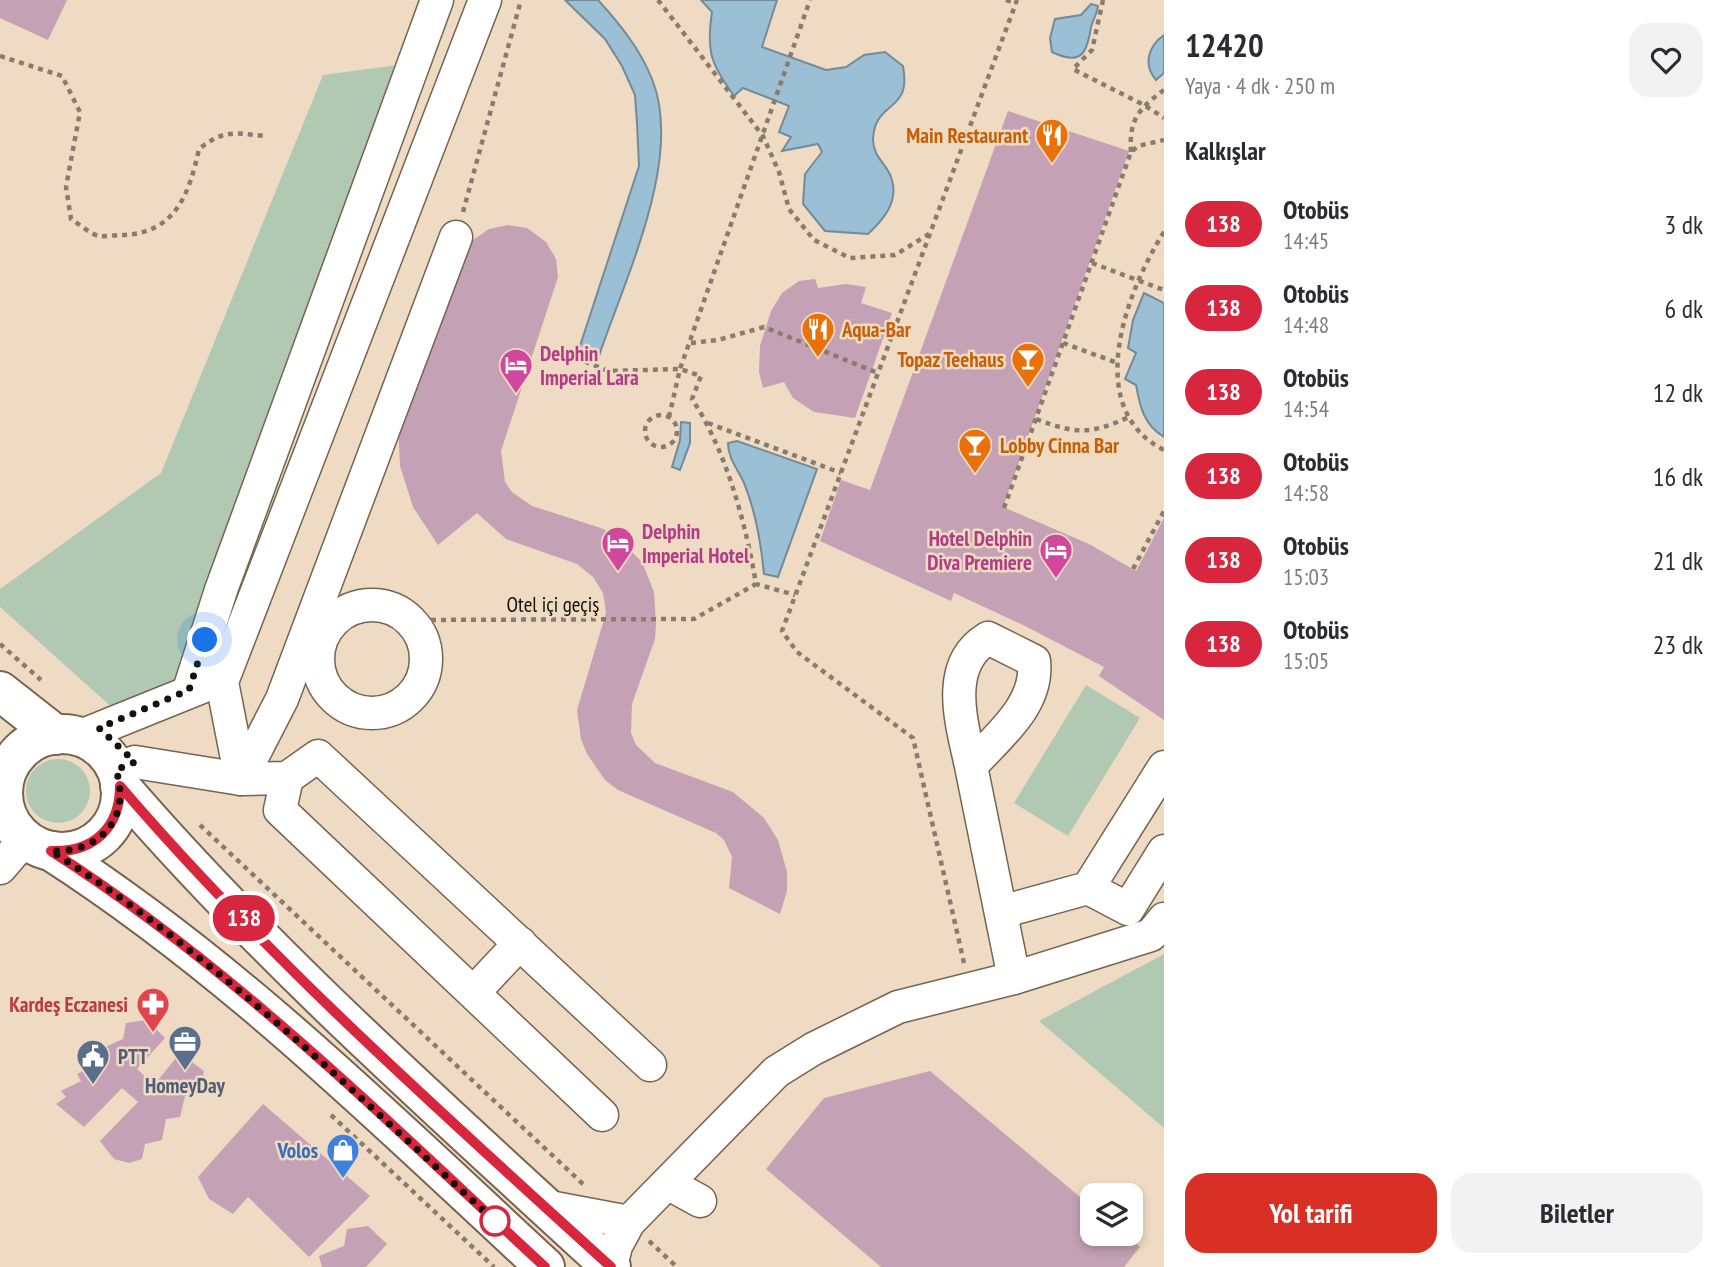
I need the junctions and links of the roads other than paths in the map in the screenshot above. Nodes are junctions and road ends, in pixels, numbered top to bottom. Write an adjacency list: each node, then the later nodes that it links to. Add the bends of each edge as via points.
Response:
1 (437, 0): 6 (street, via 221,590)
2 (485, 0): 4 (street)
3 (456, 237): 8 (street)
4 (222, 681): 6 (street); 14 (street)
5 (324, 686): 5 (street, via 346,708 376,715 406,704 424,679 426,648 411,620 384,606 374,606 353,608 328,626 317,655); 8 (street)
6 (189, 690): 9 (street)
7 (0, 691): 9 (main road)
8 (282, 699): 14 (street)
9 (67, 736): 12 (main road, via 101,749); 15 (main road, via 26,746 15,758)
10 (971, 766): 20 (street)
11 (1164, 767): 19 (street)
12 (118, 778): 14 (street, via 135,762); 16 (main road, via 116,817 96,841 82,849); 29 (main road, via 159,831 278,953)
13 (287, 778): 14 (street); 22 (street, via 318,756); 24 (street, via 280,810)
14 (241, 779)
15 (2, 802): 16 (main road, via 15,829)
16 (38, 845): 18 (street); 31 (main road, via 104,885 242,990)
17 (1164, 851): 19 (street, via 1128,909)
18 (0, 868)
19 (1088, 888): 20 (street)
20 (1001, 912): 23 (street)
21 (1164, 919): 23 (street, via 1151,935)
22 (520, 943): 24 (street); 25 (street)
23 (1014, 978): 27 (street, via 898,1007 813,1049 776,1072)
24 (474, 992): 26 (street)
25 (650, 1065)
26 (602, 1115)
27 (669, 1184): 28 (street); 30 (street)
28 (700, 1201)
29 (544, 1206): 30 (street); 32 (main road)
30 (629, 1222): 32 (street)
31 (521, 1261)
32 (611, 1267)

